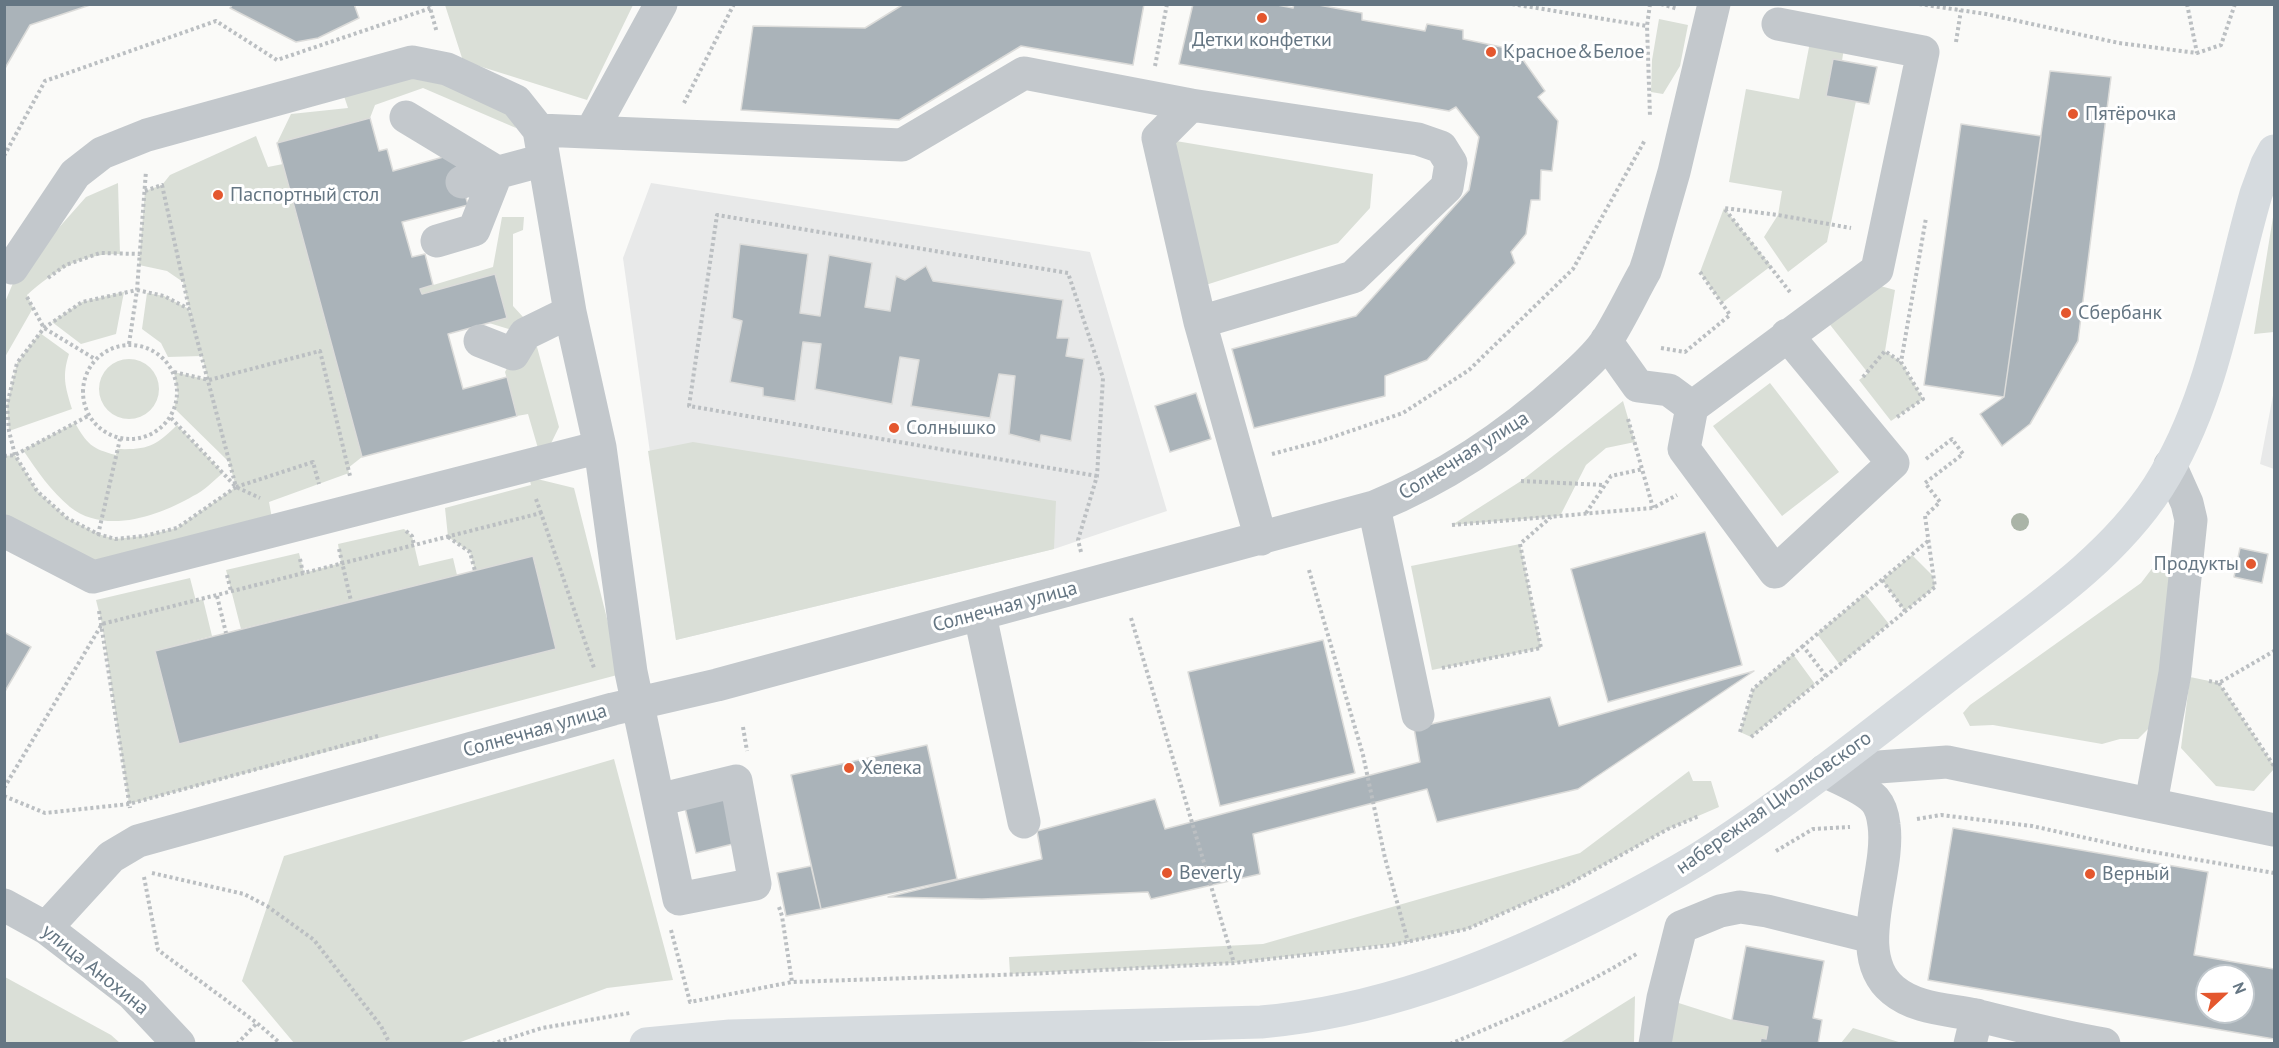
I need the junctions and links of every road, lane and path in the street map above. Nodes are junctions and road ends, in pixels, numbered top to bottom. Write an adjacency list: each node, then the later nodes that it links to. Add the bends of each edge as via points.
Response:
1 (661, 4): 22 (street)
2 (734, 4): 24 (path)
3 (1167, 4): 17 (path)
4 (1512, 4): 14 (path)
5 (1650, 4): 14 (path)
6 (1661, 4): 11 (path)
7 (1919, 4): 12 (path)
8 (2187, 4): 16 (path)
9 (2235, 4): 16 (path, via 2222,45)
10 (431, 8): 27 (path, via 277,60 216,21 45,81)
11 (1700, 8): 45 (street, Солнечная улица, via 1674,172 1645,271)
12 (1961, 10): 15 (path); 16 (path, via 2119,42)
13 (1778, 24): 32 (street, via 1923,52)
14 (1647, 26): 20 (path)
15 (1955, 45)
16 (2197, 53)
17 (1150, 97): 18 (street); 24 (street, via 1024,73 902,145)
18 (1191, 105): 41 (street, via 1158,138); 41 (street, via 1418,139 1441,147 1451,163 1448,187 1353,277)
19 (406, 117): 28 (street)
20 (1650, 118)
21 (1651, 130): 63 (path, via 1573,269 1469,370 1403,412 1321,441)
22 (591, 132): 24 (street); 25 (street)
23 (147, 135): 25 (street, via 412,62 447,69 516,101); 30 (path); 36 (street, via 102,153 75,174)
24 (667, 135)
25 (542, 145): 28 (street); 40 (street)
26 (2274, 152): 64 (main road, набережная Циолковского, via 2253,203 2205,389)
27 (4, 156)
28 (496, 172): 29 (street); 33 (street, via 474,230)
29 (462, 182)
30 (145, 191): 34 (path); 39 (path, via 162,185)
31 (1927, 209): 49 (path)
32 (1885, 233): 42 (street, via 1877,270); 42 (path, via 1724,208)
33 (437, 241)
34 (140, 254): 37 (path, via 100,254 66,265); 38 (path)
35 (1700, 272): 47 (path, via 1731,315 1684,352)
36 (13, 276): 43 (path)
37 (44, 281)
38 (137, 290): 39 (path, via 165,296); 43 (path, via 82,302); 46 (path)
39 (189, 309): 51 (path)
40 (570, 312): 44 (street, via 525,334 513,354); 59 (street)
41 (1200, 322): 63 (street)
42 (1799, 327): 53 (street); 67 (street, via 1893,463 1775,573)
43 (44, 328): 48 (path); 60 (path, via 17,363 9,395 9,431)
44 (480, 341)
45 (1606, 341): 53 (street, via 1638,386 1669,390); 71 (street, Солнечная улица, via 1583,368 1497,440 1401,496)
46 (129, 344): 48 (path, via 111,348); 50 (path, via 156,351)
47 (1661, 348)
48 (95, 359): 55 (path, via 82,386)
49 (1901, 362): 52 (path, via 1886,351); 57 (path, via 1923,399)
50 (174, 372): 51 (path); 56 (path, via 178,395)
51 (209, 380): 70 (path); 75 (path, via 320,351)
52 (1859, 380)
53 (1692, 407): 67 (street, via 1684,449)
54 (1626, 412): 65 (path)
55 (88, 416): 58 (path, via 101,431); 60 (path)
56 (171, 418): 58 (path, via 149,436); 70 (path)
57 (1891, 421)
58 (120, 439): 78 (path)
59 (600, 447): 75 (street); 102 (street, via 631,672)
60 (15, 454): 61 (path); 78 (path, via 37,491 67,518)
61 (4, 456)
62 (1925, 460): 81 (path, via 1952,439 1963,454 1925,483 1940,502 1925,516)
63 (1240, 463): 80 (street)
64 (2170, 465): 99 (street, via 2191,520); 107 (main road, набережная Циолковского, via 2139,513 2081,571)
65 (1643, 470): 69 (path, via 1611,476); 72 (path)
66 (1097, 476): 66 (path, via 1103,378 1068,273 717,215 689,406); 87 (path, via 1078,540)
67 (1707, 480): 72 (path)
68 (1521, 481): 69 (path)
69 (1604, 485): 73 (path)
70 (236, 487): 75 (path); 75 (path, via 313,462); 78 (path, via 177,528 115,539)
71 (1374, 507): 80 (street, Солнечная улица); 98 (street)
72 (1653, 508): 73 (path)
73 (1585, 514): 74 (path)
74 (1551, 517): 76 (path); 98 (path, via 1520,544 1541,648)
75 (335, 522): 82 (path); 85 (street)
76 (1452, 525)
77 (4, 531): 85 (street)
78 (98, 534): 85 (path)
79 (448, 537): 82 (path); 84 (path, via 470,552); 97 (path, via 541,513)
80 (1261, 539): 87 (street, Солнечная улица)
81 (1928, 542): 86 (path); 90 (path, via 1935,587)
82 (341, 563): 88 (path); 89 (path)
83 (1309, 570): 125 (path, via 1362,755)
84 (475, 571)
85 (93, 577): 93 (path)
86 (1882, 580): 90 (path); 95 (path)
87 (1089, 584): 91 (street, Солнечная улица)
88 (217, 596): 93 (path); 94 (path)
89 (351, 601)
90 (1905, 611): 100 (path)
91 (980, 615): 102 (street, Солнечная улица); 114 (street)
92 (1131, 618): 126 (path)
93 (102, 624): 108 (path); 112 (path)
94 (226, 633)
95 (1803, 646): 100 (path); 104 (path, via 1753,689)
96 (2274, 651): 101 (path)
97 (595, 672)
98 (1409, 673): 103 (street)
99 (2175, 674): 101 (path); 111 (street)
100 (1826, 676): 105 (path)
101 (2219, 683): 106 (path)
102 (639, 704): 110 (street); 117 (street, Солнечная улица)
103 (1418, 715)
104 (1740, 732)
105 (1751, 737)
106 (2274, 766)
107 (1824, 771): 111 (street, via 1947,762); 115 (street, via 1871,796 1881,810); 137 (main road, набережная Циолковского, via 1706,854 1644,891 1487,965 1358,1006 1261,1022 730,1036)
108 (4, 788)
109 (4, 795): 112 (path, via 45,813)
110 (658, 800)
111 (2151, 803): 116 (street)
112 (129, 804): 117 (path)
113 (1709, 811): 125 (path, via 1567,885 1467,929)
114 (1023, 822)
115 (1884, 825): 118 (path, via 1813,830); 119 (path, via 1941,815 2032,826); 124 (street, via 1885,854)
116 (2274, 830)
117 (138, 842): 123 (street, Солнечная улица, via 111,857)
118 (1768, 856)
119 (2274, 873)
120 (4, 905): 123 (street, улица Анохина)
121 (782, 916): 126 (path, via 792,982)
122 (1681, 927): 124 (street, via 1720,911 1740,908); 138 (path, via 1609,971); 139 (street)
123 (46, 928): 132 (street, улица Анохина, via 132,994)
124 (1872, 936): 131 (street, via 1875,968 1892,990 1912,1003)
125 (1408, 942): 126 (path)
126 (1234, 963)
127 (690, 1002): 128 (path)
128 (678, 1005)
129 (633, 1012): 136 (path, via 542,1028)
130 (257, 1023): 133 (path); 134 (path); 135 (path, via 158,950 143,871 244,894 267,906 314,940 381,1026)
131 (1973, 1029): 140 (street)
132 (179, 1044)
133 (237, 1044)
134 (281, 1044)
135 (390, 1044)
136 (492, 1044)
137 (646, 1044)
138 (1450, 1044)
139 (1655, 1044)
140 (2104, 1044)

